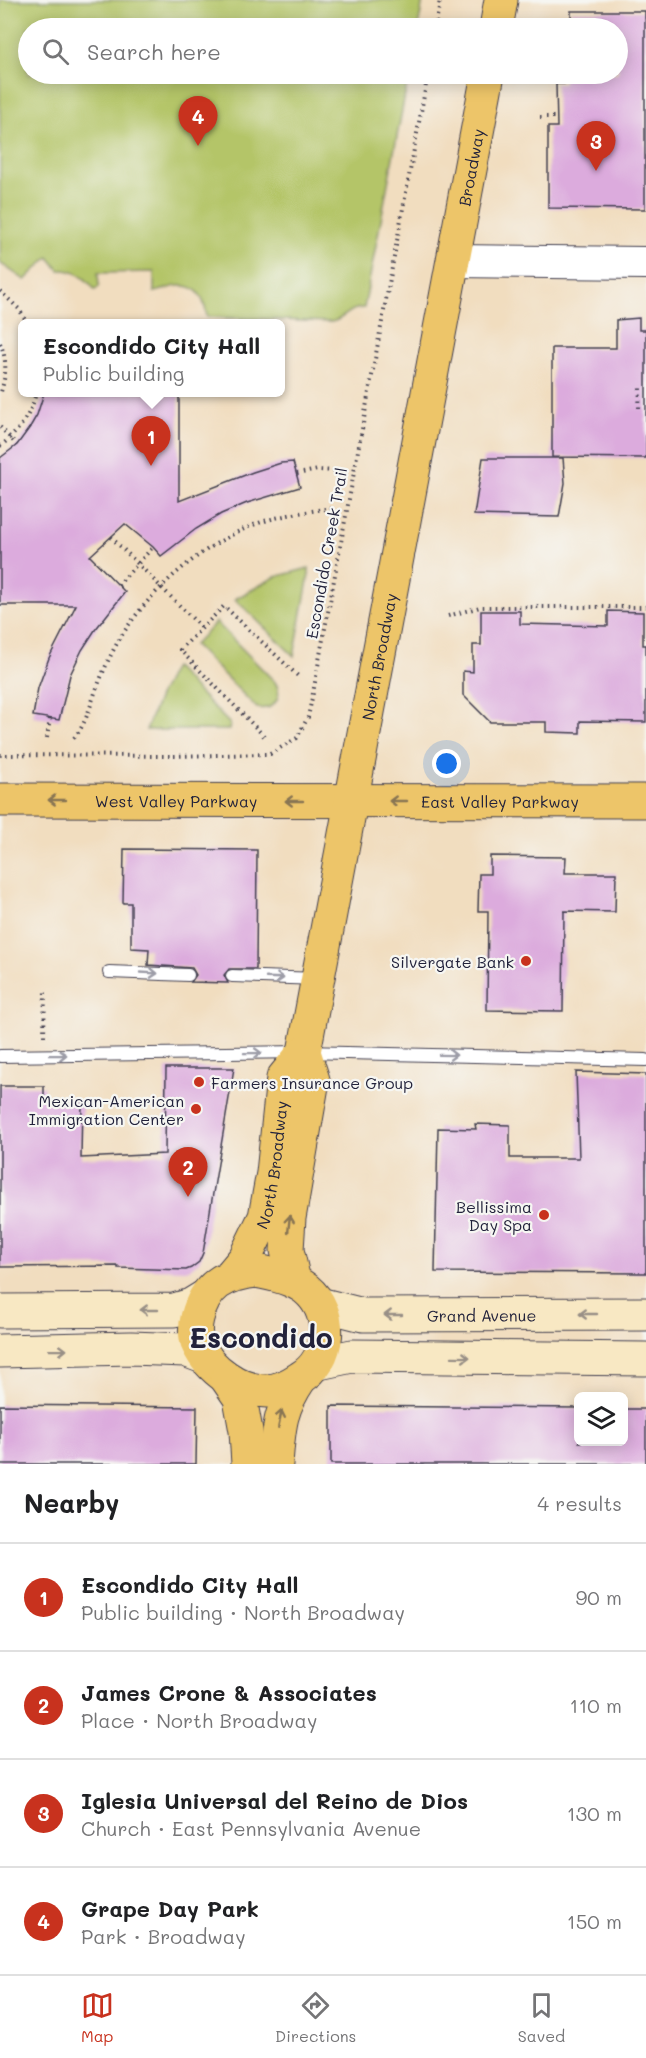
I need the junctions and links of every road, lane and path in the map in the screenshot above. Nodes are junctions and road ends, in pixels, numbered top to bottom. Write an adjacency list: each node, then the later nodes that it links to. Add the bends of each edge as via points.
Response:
1 (440, 0): 3 (path)
2 (501, 0): 4 (main road)
3 (437, 18)
4 (498, 18)
5 (426, 84): 38 (path, Escondido Creek Trail, via 313,693 308,717 297,738 270,754)
6 (486, 84): 9 (main road, Broadway)
7 (540, 117): 8 (path)
8 (557, 117)
9 (453, 261): 10 (street); 40 (main road, North Broadway)
10 (646, 263)
11 (0, 291): 12 (path)
12 (25, 319)
13 (0, 343): 15 (path, via 6,375)
14 (640, 388): 17 (path)
15 (0, 395)
16 (34, 397): 19 (path)
17 (639, 408)
18 (0, 427): 19 (path)
19 (11, 438): 20 (path); 21 (path)
20 (17, 445)
21 (0, 446)
22 (339, 471): 23 (path)
23 (297, 474)
24 (332, 508): 29 (path, via 267,520 235,534 203,553)
25 (111, 537): 27 (path)
26 (153, 547): 27 (path)
27 (137, 564): 28 (path); 29 (path)
28 (118, 585)
29 (161, 587): 32 (path); 37 (path, via 140,609 116,645 83,728)
30 (646, 607): 31 (path, via 480,607)
31 (448, 616)
32 (202, 628): 33 (path, via 224,606); 35 (path, via 180,650)
33 (299, 677)
34 (50, 718): 36 (path)
35 (264, 736)
36 (47, 738)
37 (74, 738)
38 (0, 755)
39 (0, 800): 40 (main road, West Valley Parkway, one-way to 39)
40 (352, 801): 41 (main road, East Valley Parkway, one-way to 40); 45 (main road, North Broadway)
41 (646, 801)
42 (109, 972): 43 (lane, one-way to 43)
43 (188, 975)
44 (232, 976): 45 (lane, one-way to 45)
45 (318, 979): 47 (main road, North Broadway)
46 (45, 988): 49 (path)
47 (304, 1052): 49 (lane, one-way to 47); 50 (lane, one-way to 50); 51 (main road, North Broadway, via 283,1078 265,1217 245,1258); 52 (main road, North Broadway, one-way to 47, via 287,1250 289,1218 313,1080)
48 (0, 1056): 49 (lane)
49 (43, 1056)
50 (646, 1060)
51 (230, 1276): 52 (main road, via 256,1271); 53 (main road)
52 (294, 1281): 54 (main road)
53 (204, 1297): 55 (main road, one-way to 55, via 174,1310); 59 (main road, via 195,1325 197,1343)
54 (319, 1304): 56 (main road, Grand Avenue, one-way to 54, via 363,1315); 60 (main road, via 327,1334)
55 (0, 1311)
56 (646, 1314)
57 (0, 1351): 59 (main road, one-way to 59, via 185,1350)
58 (646, 1359): 60 (main road, one-way to 58, via 352,1356)
59 (217, 1369): 60 (main road, via 267,1391 284,1387); 61 (main road, via 240,1398)
60 (309, 1371): 62 (main road, one-way to 60, via 282,1409)
61 (248, 1464)
62 (276, 1464)

